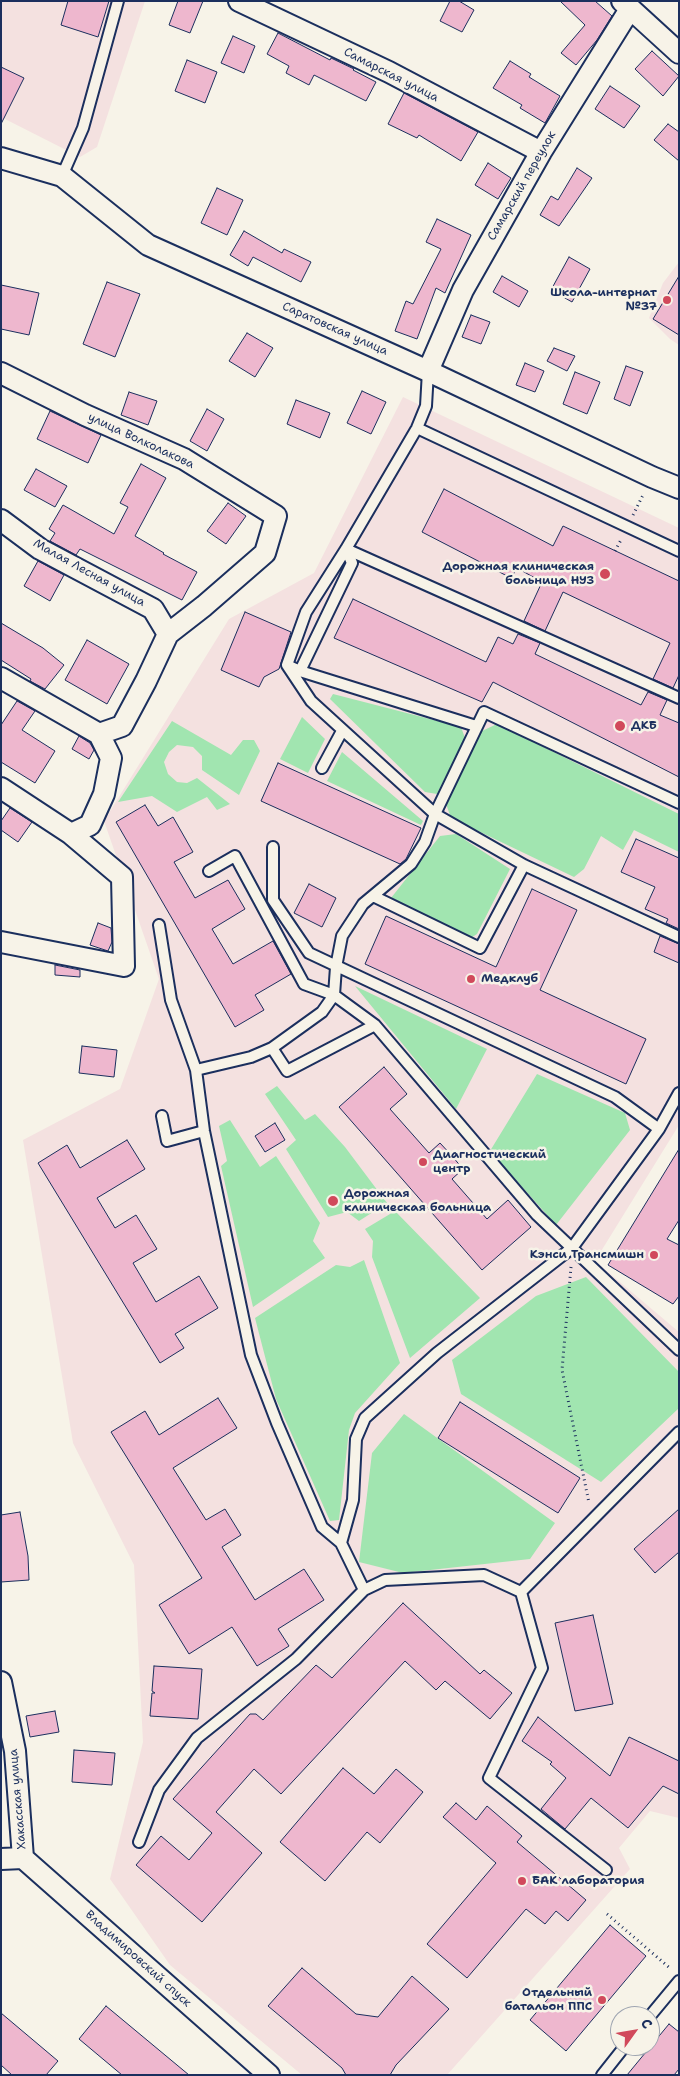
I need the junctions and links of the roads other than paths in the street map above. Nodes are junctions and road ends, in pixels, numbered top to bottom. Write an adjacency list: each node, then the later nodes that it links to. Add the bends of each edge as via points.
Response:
1 (118, 1): 7 (lane, via 83,128)
2 (239, 1): 5 (street, Самарская улица, via 389,72)
3 (626, 5): 4 (street); 5 (street, Самарский переулок)
4 (679, 53)
5 (541, 152): 8 (street, Самарский переулок, via 463,290)
6 (1, 158): 7 (street, Саратовская улица)
7 (62, 176): 8 (street, Саратовская улица, via 148,245)
8 (428, 371): 10 (lane, via 426,406); 11 (street, Саратовская улица)
9 (1, 373): 15 (street, улица Волколакова, via 184,459 276,516 265,553)
10 (417, 428): 13 (lane); 14 (lane)
11 (679, 488)
12 (1, 520): 15 (street, Малая Лесная улица, via 40,549 153,609)
13 (346, 549): 16 (lane, via 306,612); 17 (lane, via 352,563); 19 (lane)
14 (679, 552)
15 (168, 634): 22 (street, via 122,726)
16 (287, 665): 17 (lane); 21 (lane, via 310,701)
17 (300, 671): 20 (lane)
18 (1, 678): 22 (street)
19 (679, 698)
20 (476, 726): 25 (lane, via 484,712); 26 (lane)
21 (342, 731): 23 (lane); 26 (lane)
22 (99, 734): 27 (street, via 112,758 104,794 90,824)
23 (322, 768)
24 (1, 788): 27 (street)
25 (679, 803)
26 (435, 814): 29 (lane); 31 (lane, via 425,842 411,864)
27 (71, 834): 34 (street, via 122,877 124,966)
28 (273, 847): 35 (lane, via 273,900 309,953)
29 (524, 865): 31 (lane, via 480,948); 33 (lane)
30 (209, 871): 36 (lane, via 235,856 304,984)
31 (373, 896): 35 (lane, via 363,904 342,936)
32 (159, 925): 39 (lane, via 171,1000)
33 (679, 937)
34 (1, 942)
35 (336, 967): 36 (lane); 42 (lane, via 615,1097)
36 (334, 995): 37 (lane); 38 (lane, via 322,1012)
37 (375, 1026): 38 (lane, via 287,1071); 44 (lane, via 537,1215)
38 (272, 1048): 39 (lane, via 251,1057)
39 (196, 1070): 43 (lane)
40 (679, 1093): 42 (lane)
41 (162, 1116): 43 (lane, via 167,1141)
42 (659, 1129): 44 (lane)
43 (204, 1131): 47 (lane, via 251,1354 322,1527)
44 (572, 1248): 45 (lane); 47 (lane, via 437,1353 365,1418 356,1439 353,1500)
45 (679, 1350)
46 (677, 1436): 49 (lane)
47 (341, 1543): 48 (lane)
48 (364, 1590): 49 (lane, via 385,1580 484,1575); 51 (lane, via 296,1659 197,1738 159,1790)
49 (521, 1592): 54 (lane, via 542,1668 489,1778)
50 (1, 1682): 52 (street, Хакасская улица, via 15,1751)
51 (139, 1842)
52 (24, 1858): 53 (street); 58 (street, Владимировский спуск)
53 (1, 1859)
54 (606, 1870)
55 (679, 1981): 56 (lane)
56 (658, 2006)
57 (617, 2056): 59 (lane)
58 (269, 2075)
59 (602, 2075)

